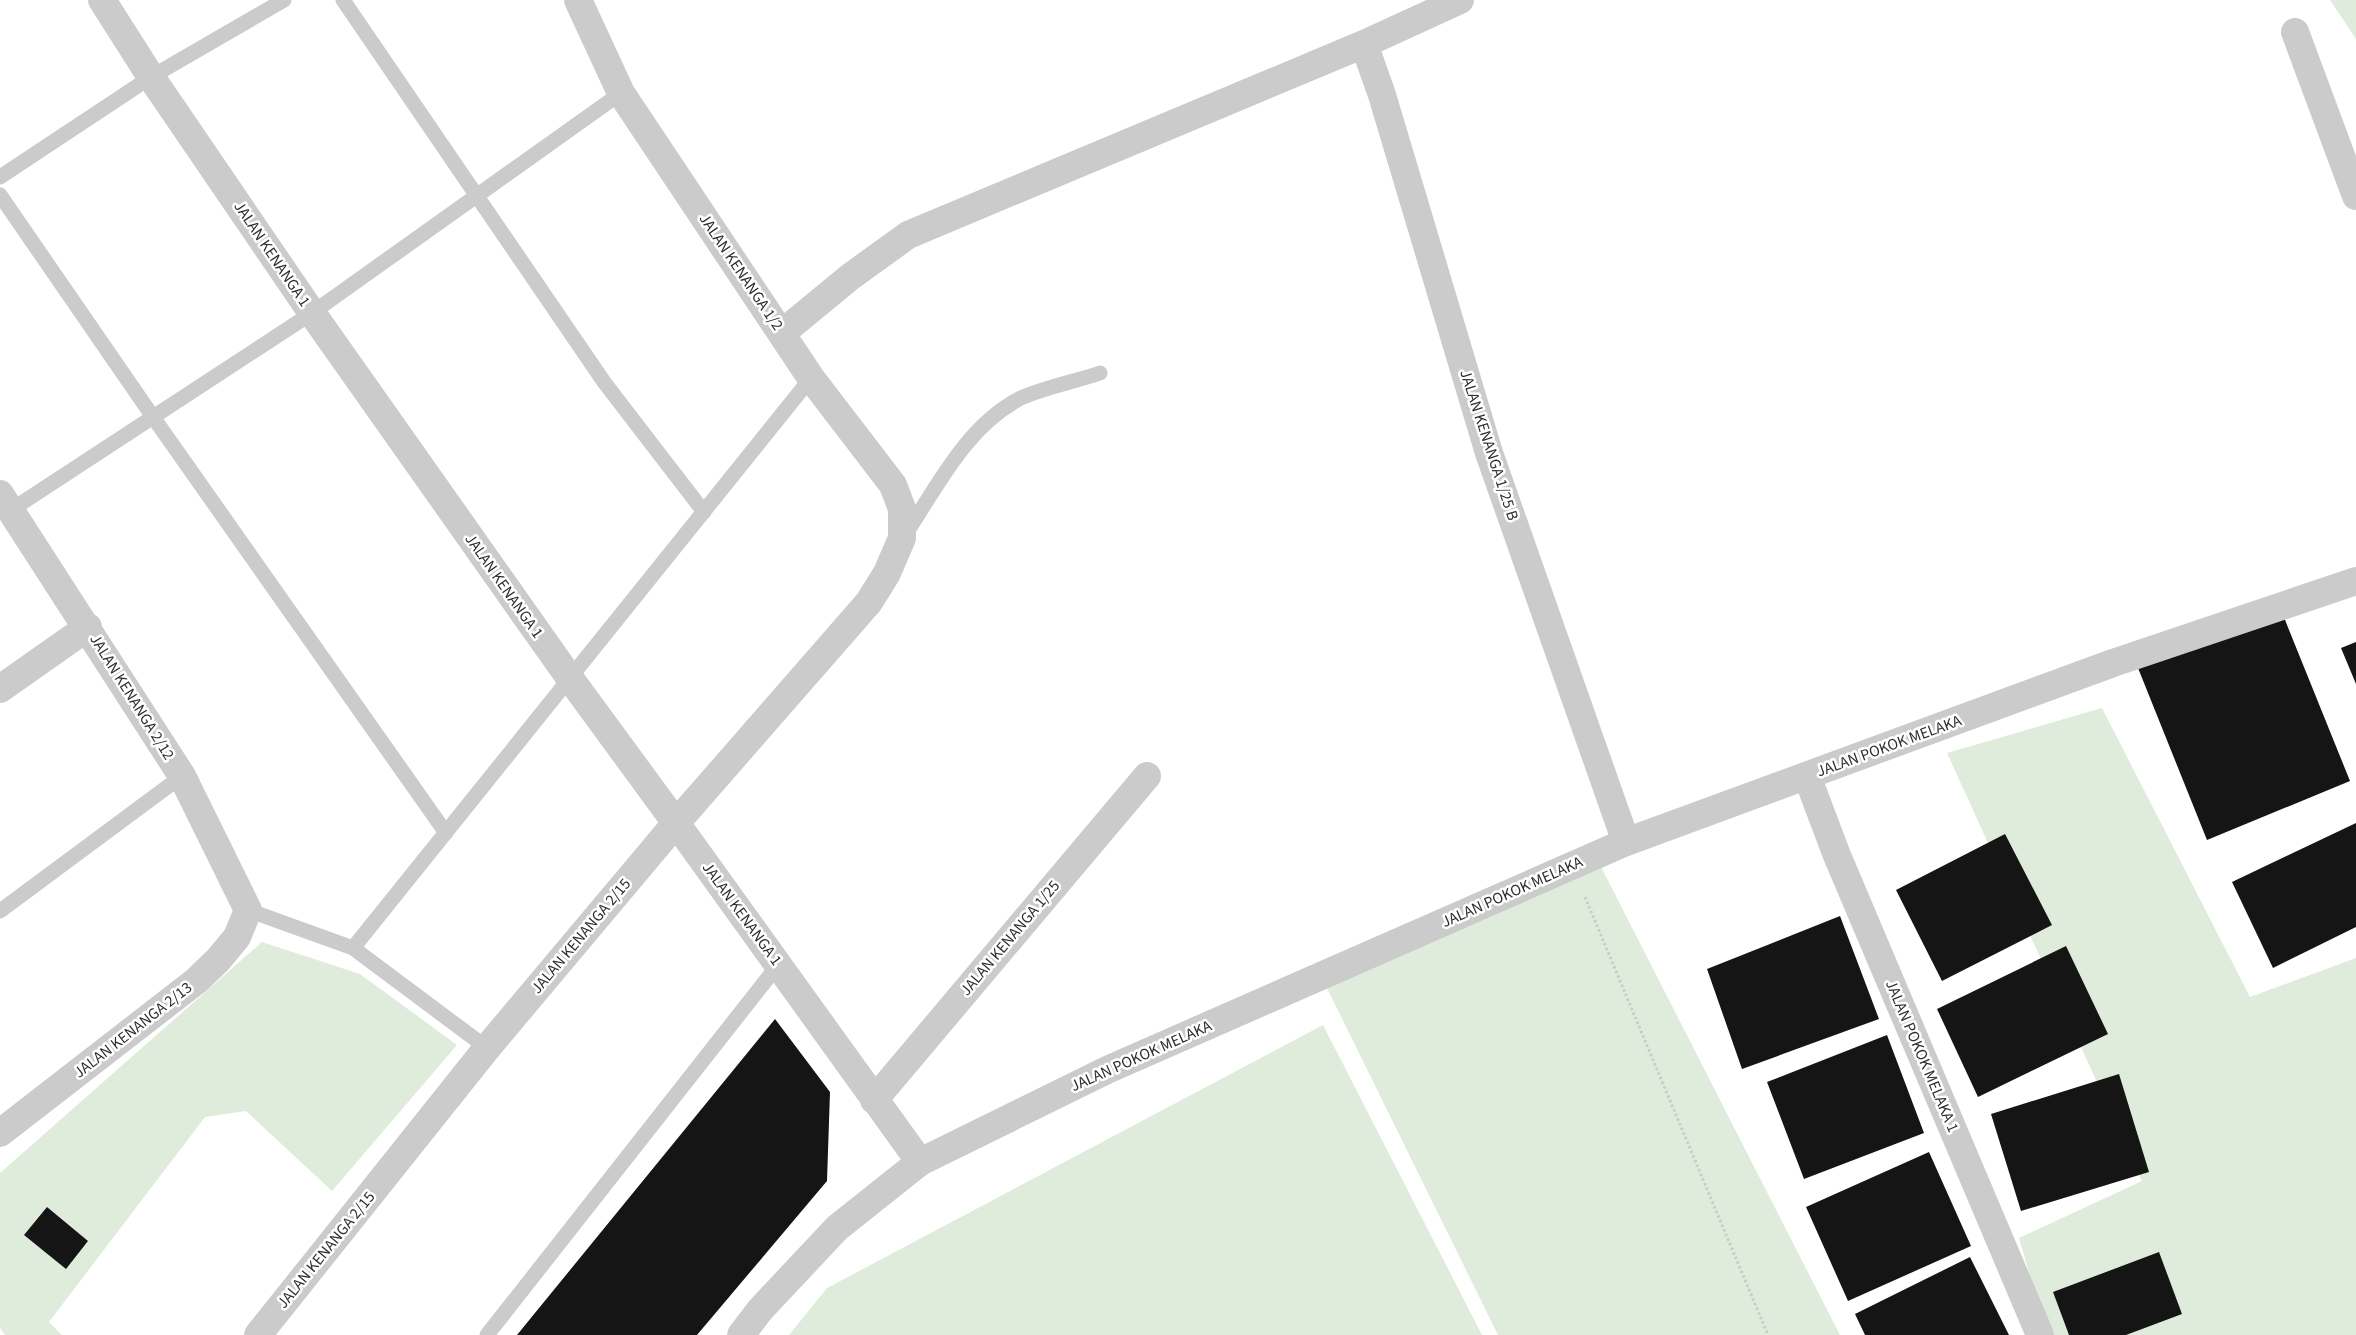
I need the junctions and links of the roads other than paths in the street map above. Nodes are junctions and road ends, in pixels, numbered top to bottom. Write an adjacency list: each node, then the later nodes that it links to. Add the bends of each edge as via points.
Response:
1 (102, 0): 8 (street, JALAN KENANGA 1)
2 (284, 0): 8 (lane)
3 (343, 0): 12 (lane)
4 (578, 0): 9 (street, JALAN KENANGA 1/2)
5 (1460, 0): 7 (street)
6 (2295, 32): 13 (street)
7 (1364, 44): 15 (street, via 908,235); 31 (street, JALAN KENANGA 1/25 B, via 1382,94 1489,453)
8 (151, 77): 10 (lane); 14 (street, JALAN KENANGA 1)
9 (621, 93): 12 (lane); 15 (street, JALAN KENANGA 1/2)
10 (0, 177)
11 (0, 195): 18 (lane)
12 (477, 196): 14 (lane); 20 (lane, via 604,382)
13 (2356, 196)
14 (312, 313): 18 (lane); 24 (street, JALAN KENANGA 1)
15 (782, 332): 17 (street, JALAN KENANGA 1/2)
16 (1100, 374): 21 (lane, via 1021,398 994,415 968,440)
17 (811, 378): 20 (lane); 21 (street, JALAN KENANGA 1/2, via 893,485 902,509)
18 (153, 418): 19 (lane); 30 (lane)
19 (5, 502): 23 (street, JALAN KENANGA 2/12)
20 (704, 512): 24 (lane)
21 (902, 538): 29 (street, JALAN KENANGA 2/15, via 887,573 869,602)
22 (2356, 581): 28 (street, JALAN POKOK MELAKA, via 2113,663)
23 (88, 627): 25 (street); 26 (street, JALAN KENANGA 2/12)
24 (569, 677): 29 (street, JALAN KENANGA 1); 30 (lane)
25 (0, 689)
26 (182, 776): 32 (street, JALAN KENANGA 2/12); 33 (lane)
27 (1147, 776): 37 (street, JALAN KENANGA 1/25)
28 (1807, 776): 31 (street, JALAN POKOK MELAKA); 43 (street, JALAN POKOK MELAKA 1, via 1836,853)
29 (676, 823): 35 (street, JALAN KENANGA 1); 36 (street, JALAN KENANGA 2/15)
30 (446, 833): 34 (lane)
31 (1626, 842): 39 (street, JALAN POKOK MELAKA, via 1107,1070)
32 (248, 910): 34 (lane); 38 (street, JALAN KENANGA 2/13, via 237,936 196,981)
33 (0, 911)
34 (353, 948): 36 (lane)
35 (778, 965): 37 (street, JALAN KENANGA 1); 41 (lane)
36 (487, 1048): 40 (street, JALAN KENANGA 2/15)
37 (874, 1100): 39 (street, JALAN KENANGA 1)
38 (0, 1133)
39 (920, 1162): 42 (street, JALAN POKOK MELAKA, via 837,1228 760,1310)
40 (258, 1335)
41 (487, 1335)
42 (741, 1335)
43 (2040, 1335)

